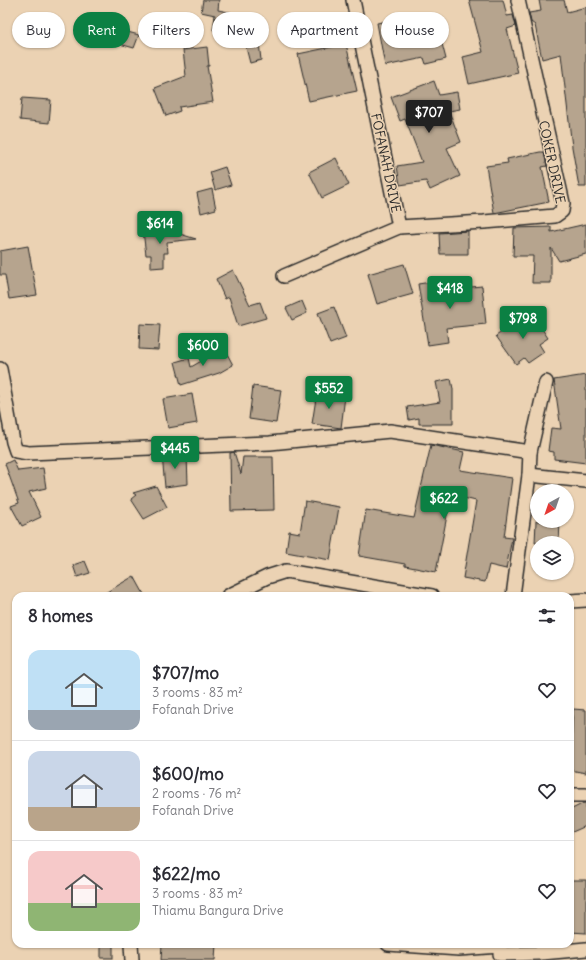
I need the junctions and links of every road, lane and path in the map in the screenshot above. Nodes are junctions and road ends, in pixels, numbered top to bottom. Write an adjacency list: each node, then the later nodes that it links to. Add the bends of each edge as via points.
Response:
1 (353, 0): 3 (street, FOFANAH DRIVE)
2 (518, 0): 3 (street, COKER DRIVE, via 563,203 562,211 555,216)
3 (399, 227): 4 (street, FOFANAH DRIVE)
4 (284, 276)
5 (0, 369): 7 (street, via 13,442 16,451 28,453 270,443 390,431)
6 (546, 382): 7 (street)
7 (530, 452): 8 (street)
8 (529, 475): 9 (street); 12 (street)
9 (586, 481)
10 (236, 592): 11 (street, via 286,571)
11 (409, 592)
12 (514, 592)
13 (586, 600): 14 (street)
14 (574, 601)
15 (574, 795): 16 (street)
16 (586, 795)
17 (131, 948): 21 (street)
18 (445, 948): 20 (street)
19 (586, 949): 20 (street, via 542,953)
20 (500, 951)
21 (132, 960)

